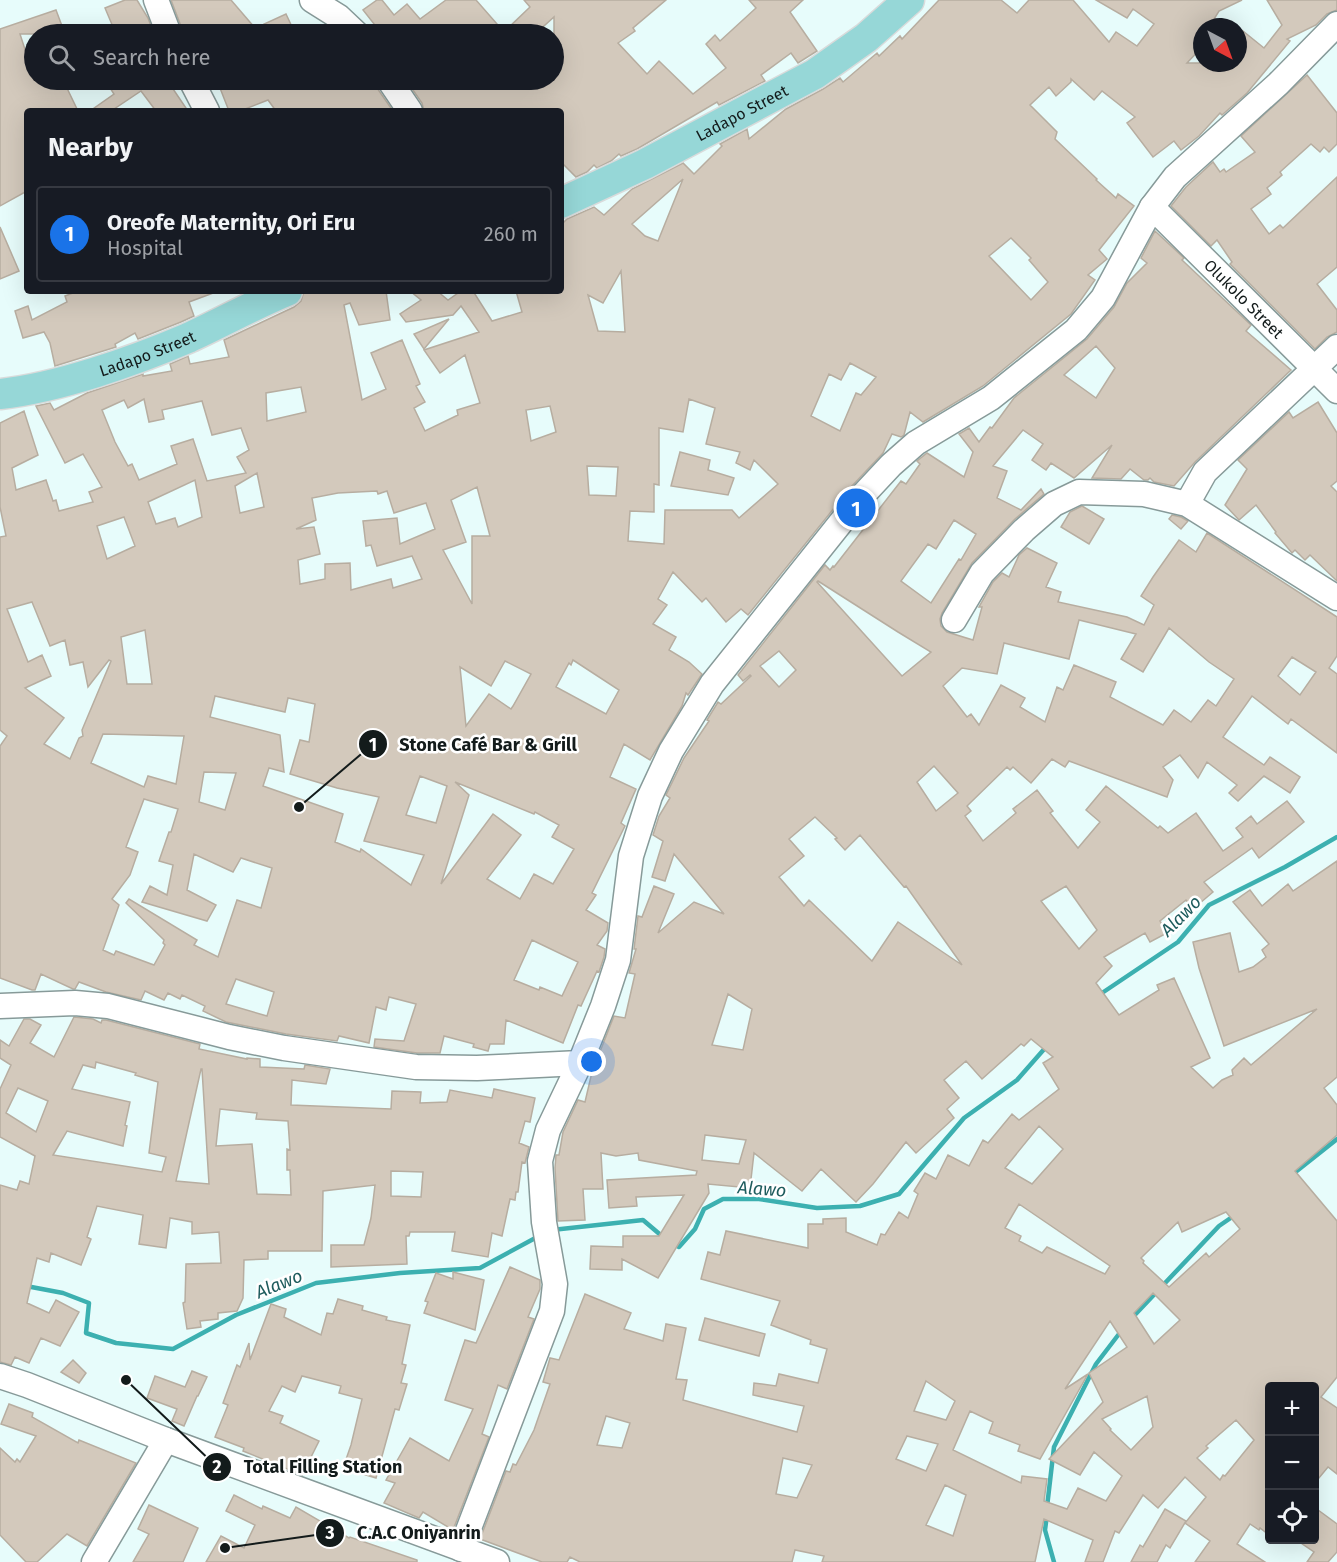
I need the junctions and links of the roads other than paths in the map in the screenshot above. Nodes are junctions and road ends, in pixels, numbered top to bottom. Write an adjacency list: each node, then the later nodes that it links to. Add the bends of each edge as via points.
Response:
1 (156, 0): 4 (street)
2 (312, 0): 5 (street)
3 (909, 0): 11 (main road, Ladapo Street, via 866,38 815,74 645,164)
4 (165, 24)
5 (346, 24)
6 (1337, 24): 12 (street, via 1278,84 1174,177)
7 (196, 90): 9 (street)
8 (395, 90): 10 (street)
9 (205, 108)
10 (408, 108)
11 (564, 202)
12 (1152, 207): 15 (street, Olukolo Street); 22 (street, via 1103,298 1076,330 991,398 916,443 891,465 712,684 671,751 650,796 631,856 618,960)
13 (280, 294): 17 (main road, Ladapo Street, via 121,363 67,380)
14 (1337, 346): 15 (street)
15 (1315, 369): 16 (street, Olukolo Street); 18 (street, via 1205,472)
16 (1337, 391)
17 (0, 394)
18 (1187, 504): 19 (street); 20 (street, via 1144,494 1079,492 1054,504 982,573)
19 (1337, 598)
20 (954, 620)
21 (0, 1006): 22 (street, via 108,1006 228,1037 416,1067)
22 (580, 1063): 25 (street, via 548,1130 540,1161 544,1222 555,1284 552,1311)
23 (0, 1376): 24 (street)
24 (166, 1440): 25 (street); 26 (street)
25 (448, 1552): 27 (street)
26 (94, 1562)
27 (497, 1562)

